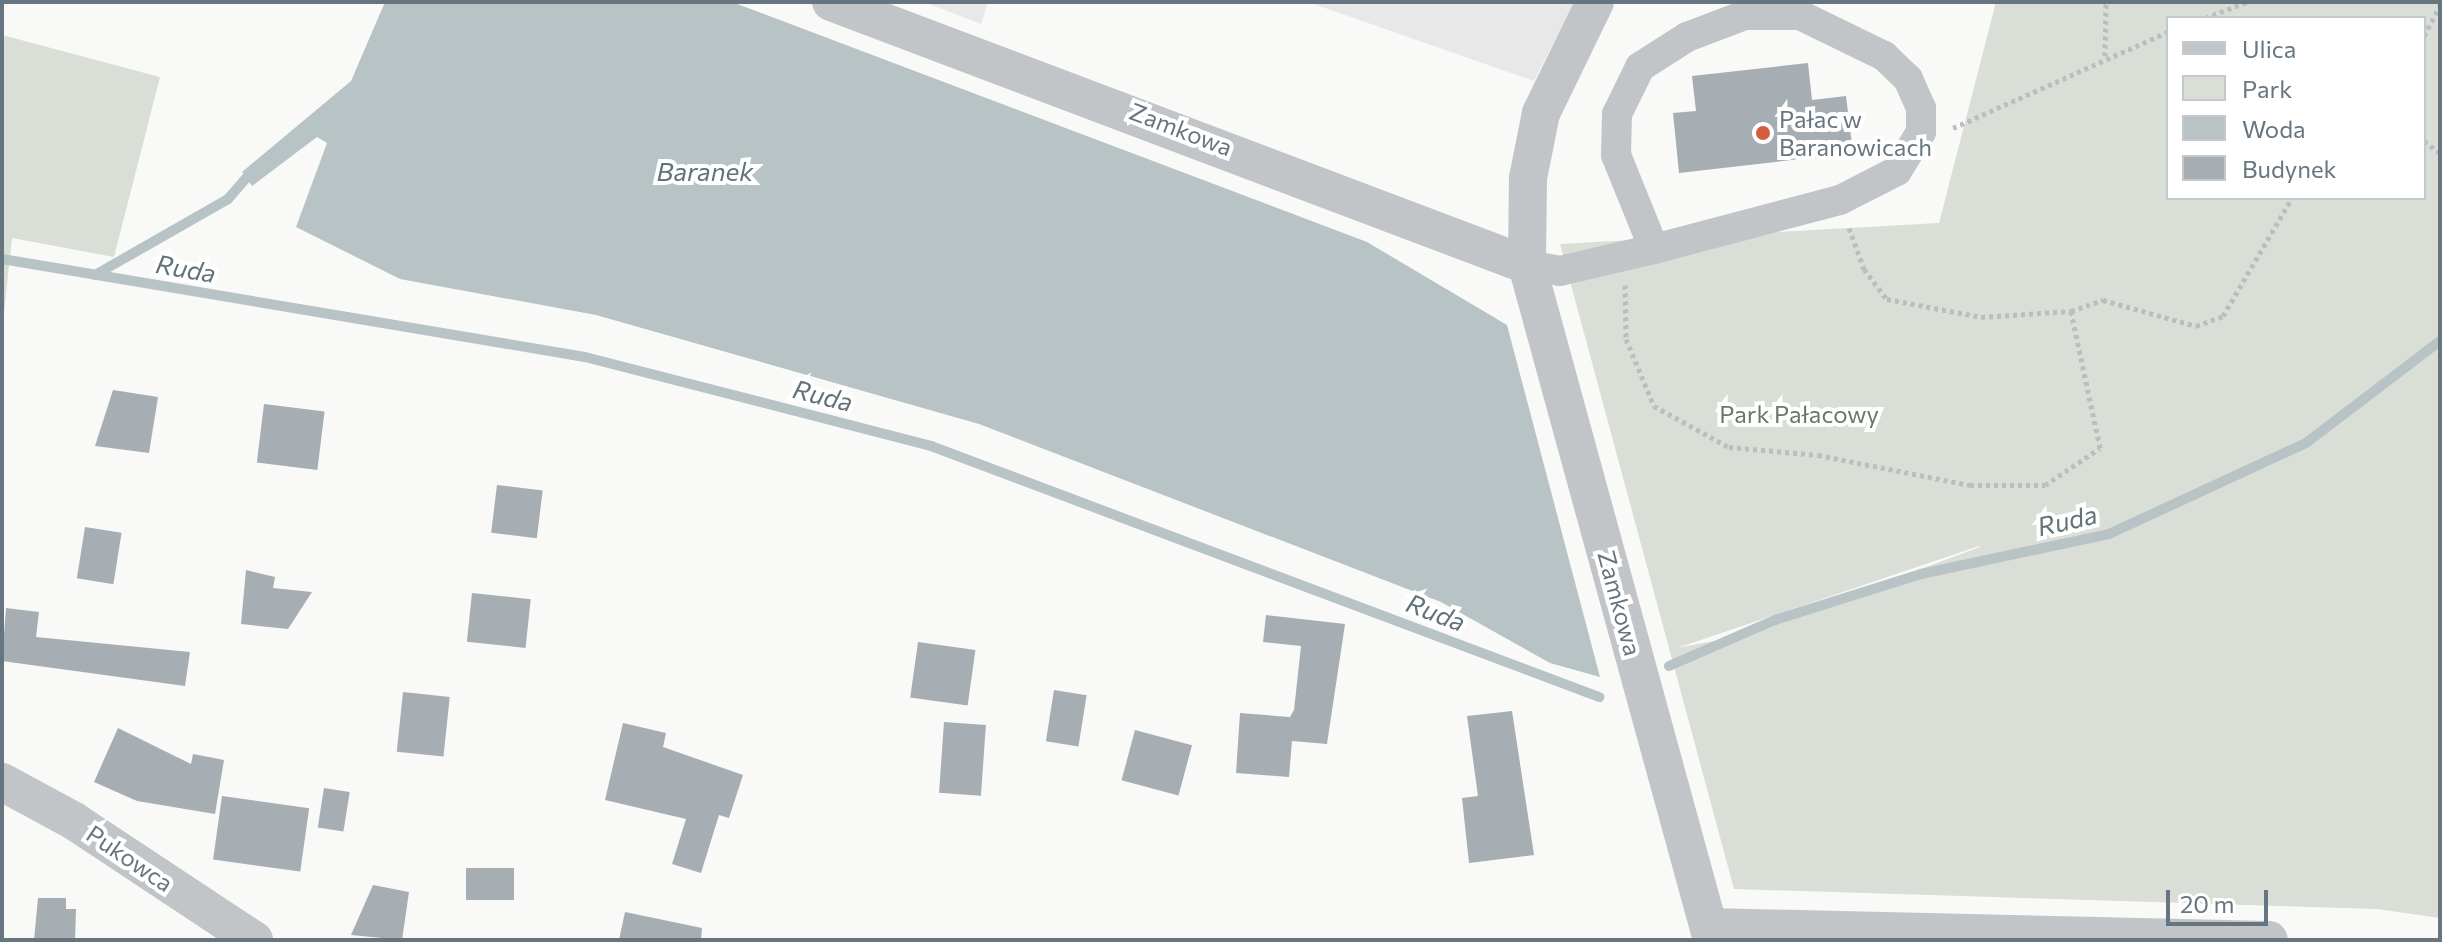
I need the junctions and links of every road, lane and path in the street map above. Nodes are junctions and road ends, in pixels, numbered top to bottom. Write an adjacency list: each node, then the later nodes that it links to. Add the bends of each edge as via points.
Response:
1 (831, 2): 15 (street, Zamkowa)
2 (1595, 2): 15 (street, Zamkowa, via 1541,113 1528,178)
3 (2106, 2): 10 (path)
4 (2247, 2): 7 (path)
5 (2440, 6): 8 (path)
6 (1746, 9): 11 (street, via 1800,15 1884,56 1908,79 1921,108); 14 (street, via 1640,67 1617,114 1616,155)
7 (2210, 16)
8 (2426, 32)
9 (2166, 33): 10 (path)
10 (2105, 56): 11 (path, via 1953,128)
11 (1921, 132): 12 (street, via 1897,171)
12 (1840, 200): 14 (street); 16 (path, via 1864,269 1887,299 1981,317)
13 (2291, 200): 16 (path, via 2223,316 2196,326 2103,300)
14 (1640, 253): 15 (street, via 1560,271); 16 (path, via 1626,339 1654,406 1729,447 1818,455 1970,485 2045,485 2100,448)
15 (1527, 265): 18 (street, Zamkowa)
16 (2071, 311)
17 (2, 782): 20 (street, Pukowca, via 74,821)
18 (1710, 934): 19 (street)
19 (2064, 936): 21 (street)
20 (254, 940)
21 (2269, 940)

